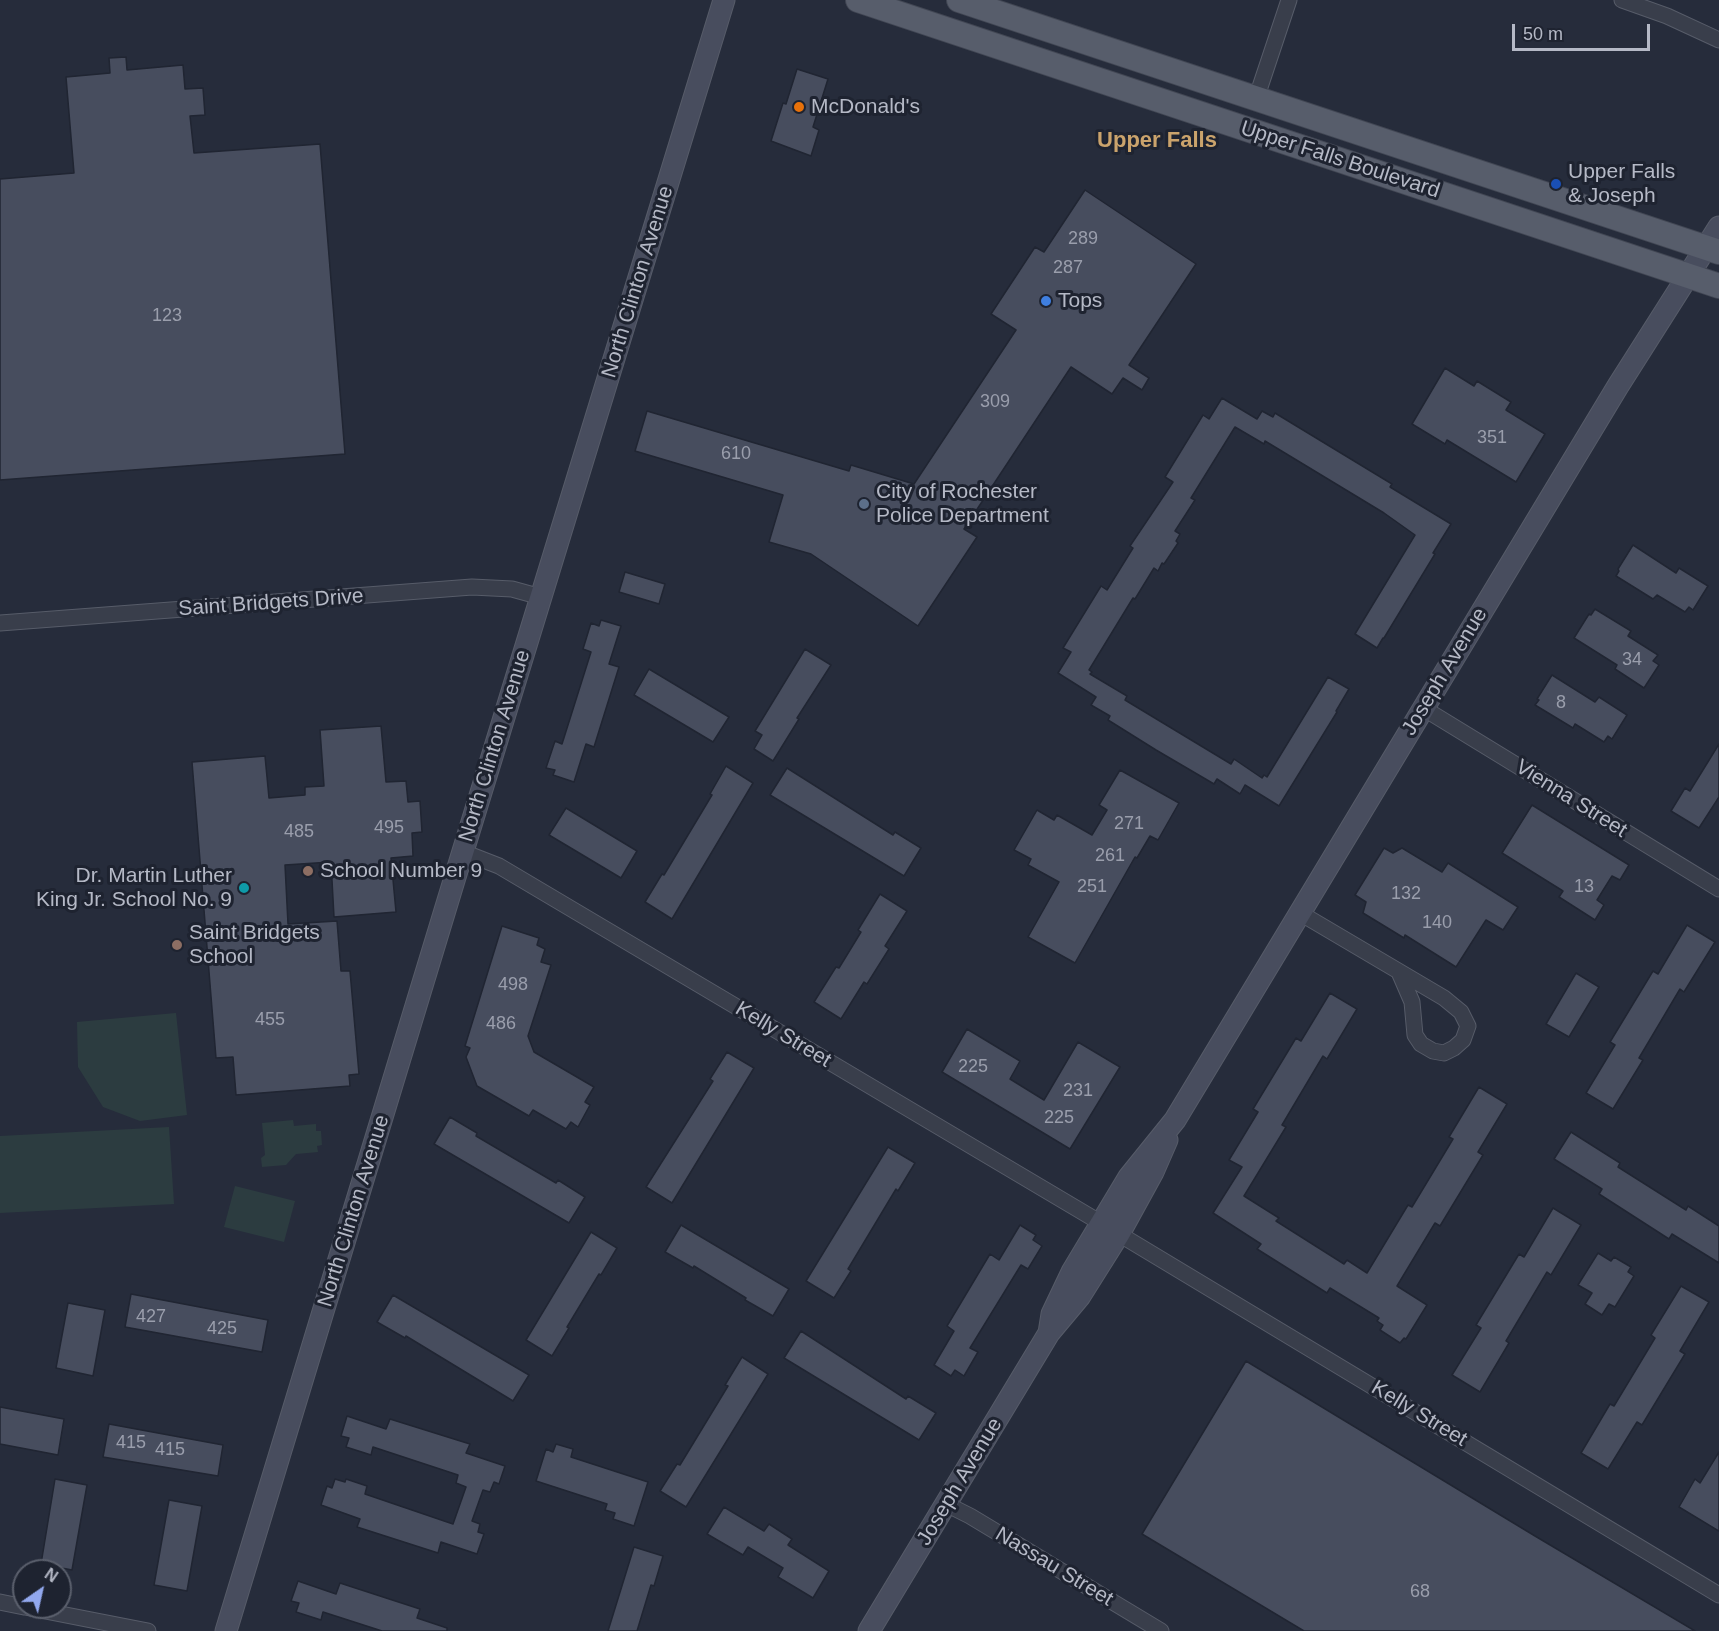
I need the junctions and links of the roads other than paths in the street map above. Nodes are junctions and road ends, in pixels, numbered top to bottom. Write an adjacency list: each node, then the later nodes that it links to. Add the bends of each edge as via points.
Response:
1 (724, 0): 12 (main road, North Clinton Avenue)
2 (858, 0): 10 (main road, Upper Falls Boulevard)
3 (959, 0): 7 (main road, Upper Falls Boulevard)
4 (1289, 0): 7 (street)
5 (1622, 0): 6 (street)
6 (1719, 40)
7 (1256, 99): 9 (main road, Upper Falls Boulevard)
8 (1719, 228): 9 (main road, Joseph Avenue)
9 (1713, 250): 10 (main road, Joseph Avenue)
10 (1689, 276): 11 (main road, Upper Falls Boulevard); 14 (main road, Joseph Avenue)
11 (1719, 286)
12 (541, 597): 13 (street, Saint Bridgets Drive, via 512,589 472,587); 15 (main road, North Clinton Avenue)
13 (0, 623)
14 (1423, 708): 16 (street, Vienna Street); 17 (main road, Joseph Avenue)
15 (463, 852): 19 (street, Kelly Street, via 499,866); 24 (main road, North Clinton Avenue)
16 (1719, 889)
17 (1300, 913): 18 (street); 19 (main road, Joseph Avenue, via 1175,1120 1156,1165)
18 (1399, 972): 18 (street, via 1461,1012 1468,1026 1454,1048 1444,1053 1421,1044 1415,1035 1412,1002)
19 (1110, 1229): 20 (main road, Joseph Avenue, via 1080,1296 1049,1333); 21 (street, Kelly Street)
20 (946, 1504): 25 (main road, Joseph Avenue); 26 (street, Nassau Street)
21 (1719, 1595)
22 (72, 1616): 23 (street)
23 (148, 1631)
24 (226, 1631)
25 (869, 1631)
26 (1161, 1631)

